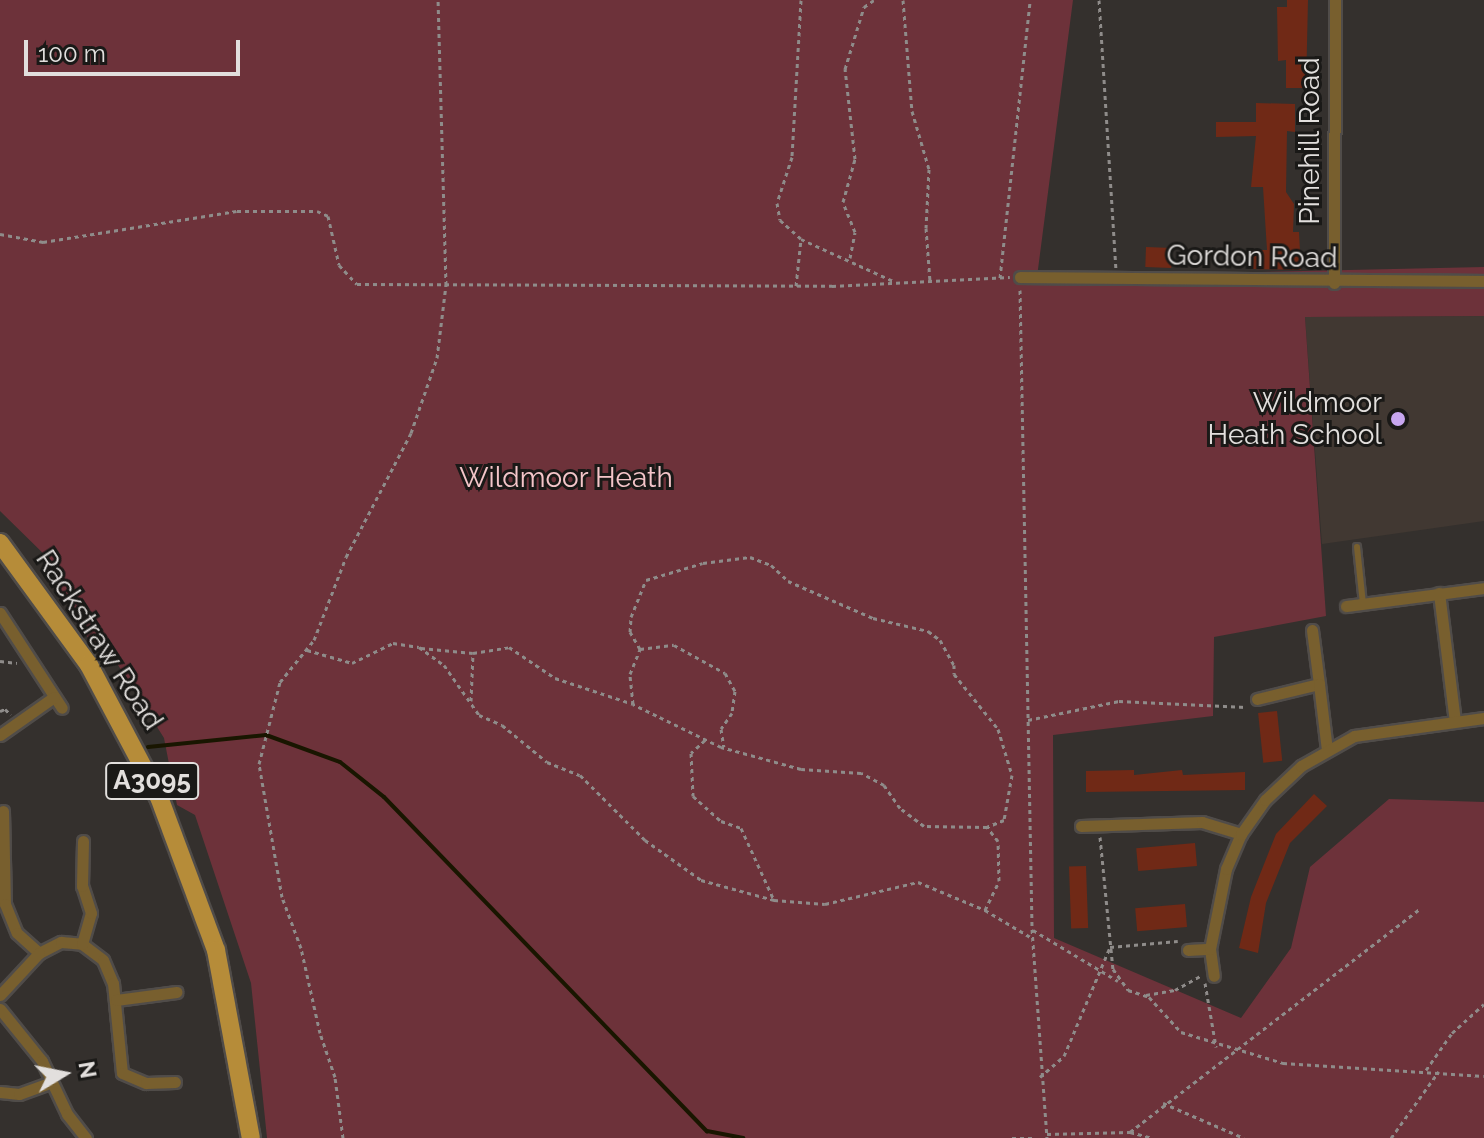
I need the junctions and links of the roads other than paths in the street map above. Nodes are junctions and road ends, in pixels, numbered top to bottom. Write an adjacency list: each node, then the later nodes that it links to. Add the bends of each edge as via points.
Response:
1 (1335, 0): 4 (street, Pinehill Road)
2 (1020, 277): 4 (street, Gordon Road)
3 (1484, 281): 4 (street, Gordon Road)
4 (1334, 283)
5 (0, 543): 36 (main road, Rackstraw Road / A3095, via 89,665 159,797 216,950)
6 (1357, 547): 9 (lane)
7 (1484, 588): 8 (street)
8 (1439, 593): 9 (street); 16 (street)
9 (1363, 604): 10 (street)
10 (1346, 606)
11 (0, 613): 17 (street, via 58,702)
12 (1312, 630): 13 (street)
13 (1319, 684): 14 (street); 18 (street)
14 (1255, 703)
15 (1484, 718): 16 (street)
16 (1455, 721): 18 (street, via 1354,736)
17 (0, 735)
18 (1327, 750): 21 (street, via 1265,800)
19 (3, 811): 26 (street, via 5,904 17,933)
20 (1081, 826): 21 (street, via 1202,822)
21 (1241, 834): 24 (street, via 1226,869)
22 (83, 841): 23 (street, via 82,886 91,913)
23 (82, 944): 26 (street, via 61,942); 30 (street, via 103,960)
24 (1210, 949): 25 (street); 27 (street)
25 (1188, 950)
26 (39, 953): 29 (street)
27 (1214, 976)
28 (176, 992): 30 (street)
29 (0, 995)
30 (116, 1000): 32 (street, via 122,1073 146,1083)
31 (0, 1009): 33 (street, via 42,1061)
32 (175, 1082)
33 (50, 1083): 34 (street, via 19,1094); 35 (street)
34 (0, 1092)
35 (82, 1136)
36 (251, 1138)

